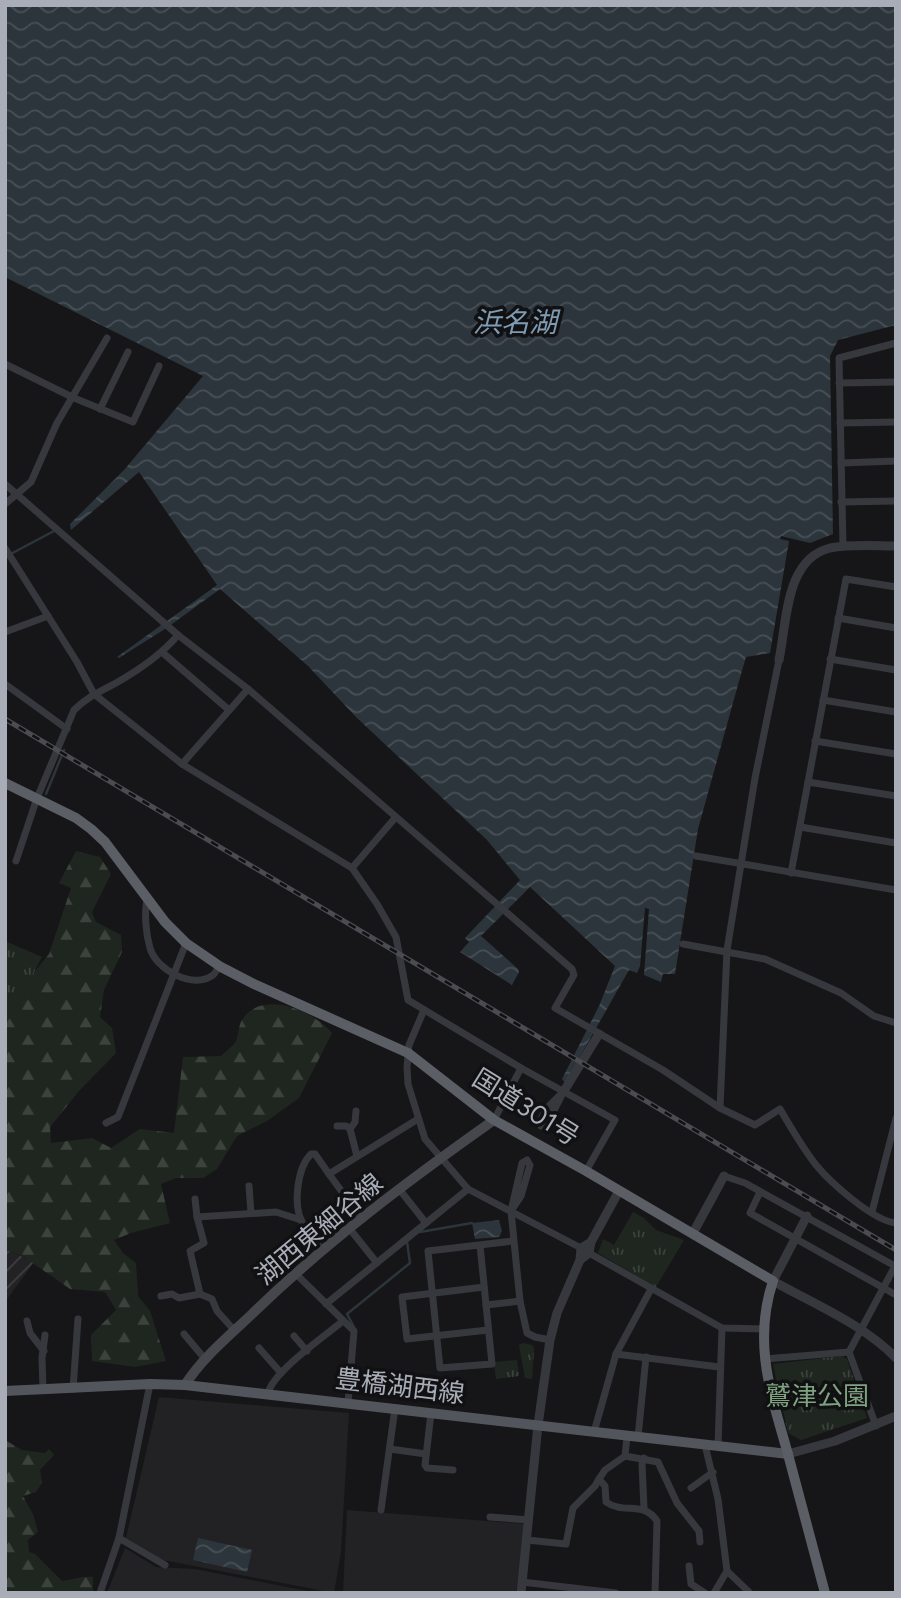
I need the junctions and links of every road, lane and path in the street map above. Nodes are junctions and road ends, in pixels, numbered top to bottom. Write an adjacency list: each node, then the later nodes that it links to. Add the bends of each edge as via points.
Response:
1 (107, 338): 8 (street)
2 (896, 343): 7 (street, via 839,358)
3 (128, 352): 9 (street)
4 (5, 364): 8 (street)
5 (159, 366): 9 (street, via 132,422)
6 (896, 382): 7 (street)
7 (839, 383): 11 (street)
8 (74, 397): 9 (street); 15 (street, via 31,482)
9 (100, 409)
10 (896, 422): 11 (street)
11 (840, 423): 13 (street)
12 (896, 461): 13 (street)
13 (841, 463): 17 (street)
14 (5, 484): 15 (street)
15 (17, 494): 18 (street); 27 (street)
16 (896, 501): 17 (street)
17 (841, 502): 20 (street)
18 (5, 504)
19 (896, 546): 20 (street)
20 (842, 547): 30 (street, via 803,563)
21 (8, 552): 23 (street)
22 (896, 587): 24 (street, via 846,579)
23 (48, 616): 26 (street); 34 (street)
24 (838, 618): 25 (street); 29 (street)
25 (896, 628)
26 (5, 632)
27 (178, 635): 28 (street); 33 (street)
28 (163, 653): 34 (street); 36 (street)
29 (830, 659): 31 (street); 35 (street)
30 (779, 660): 51 (street)
31 (896, 670)
32 (5, 684): 38 (street)
33 (248, 689): 36 (street); 46 (street)
34 (94, 694): 38 (street, via 74,710); 41 (street)
35 (823, 701): 37 (street); 39 (street)
36 (229, 710): 41 (street)
37 (896, 712)
38 (67, 729): 45 (street)
39 (815, 741): 40 (street); 42 (street)
40 (896, 754)
41 (182, 764): 52 (street)
42 (808, 782): 44 (street); 47 (street)
43 (5, 783): 45 (highway, 国道301号)
44 (896, 796)
45 (37, 798): 50 (street); 55 (highway, 国道301号, via 91,829)
46 (396, 818): 52 (street); 63 (street, via 572,969 574,975 555,1008)
47 (800, 827): 48 (street); 53 (street)
48 (896, 843)
49 (696, 856): 51 (street)
50 (16, 861)
51 (741, 865): 53 (street); 58 (street)
52 (352, 868): 61 (street, via 397,937 408,1000)
53 (791, 873): 54 (street)
54 (896, 890)
55 (147, 900): 56 (highway, 国道301号); 60 (street, via 150,948)
56 (186, 943): 59 (highway, 国道301号); 60 (street)
57 (683, 944): 58 (street)
58 (727, 950): 62 (street, via 765,959); 67 (street)
59 (219, 966): 60 (street, via 213,975 195,981); 64 (highway, 国道301号)
60 (174, 973): 72 (street, via 146,1059 118,1117)
61 (425, 1010): 64 (street); 65 (street)
62 (896, 1023)
63 (599, 1034): 66 (street); 67 (street)
64 (408, 1053): 70 (street, via 408,1084); 71 (highway, 国道301号)
65 (521, 1068): 66 (street); 71 (street)
66 (564, 1091): 66 (street, via 546,1126 541,1126 547,1108); 77 (street, via 615,1120)
67 (720, 1108): 87 (street, via 755,1125 780,1109 817,1166)
68 (356, 1111): 74 (street)
69 (896, 1118): 87 (street)
70 (418, 1119): 75 (street); 76 (street, via 425,1139)
71 (494, 1120): 76 (main road, 湖西東細谷線); 77 (highway, 国道301号)
72 (106, 1123)
73 (337, 1126): 74 (street)
74 (350, 1129): 75 (street)
75 (357, 1156): 78 (street)
76 (441, 1157): 81 (main road, 湖西東細谷線); 82 (street)
77 (586, 1171): 83 (highway, 国道301号)
78 (329, 1174): 91 (street); 92 (street, via 315,1154 306,1159 296,1192)
79 (724, 1176): 84 (street); 96 (street)
80 (248, 1186): 88 (street)
81 (399, 1189): 91 (main road, 湖西東細谷線); 93 (street)
82 (468, 1189): 86 (street); 93 (street)
83 (619, 1191): 96 (highway, 国道301号); 101 (street)
84 (760, 1192): 89 (street); 97 (street, via 750,1213)
85 (195, 1199): 90 (street)
86 (511, 1211): 86 (street, via 522,1163 527,1160 530,1165); 98 (street); 101 (street)
87 (872, 1212): 94 (street)
88 (251, 1213): 90 (street); 92 (street, via 276,1212)
89 (807, 1216): 97 (street); 107 (street, via 895,1266)
90 (197, 1217): 109 (street, via 204,1243 190,1251)
91 (362, 1218): 95 (main road, 湖西東細谷線)
92 (300, 1220): 100 (street)
93 (426, 1223): 102 (street)
94 (896, 1223)
95 (349, 1228): 100 (main road, 湖西東細谷線); 102 (street)
96 (693, 1233): 104 (highway, 国道301号)
97 (794, 1239): 104 (street); 107 (street)
98 (513, 1241): 99 (street); 112 (street)
99 (480, 1245): 105 (street); 108 (street, via 428,1251)
100 (322, 1250): 103 (main road, 湖西東細谷線)
101 (585, 1251): 106 (street); 127 (street, via 561,1301)
102 (376, 1263): 113 (street)
103 (296, 1274): 113 (street); 122 (main road, 湖西東細谷線)
104 (773, 1281): 119 (highway, via 765,1304); 121 (street)
105 (484, 1287): 108 (street); 114 (street)
106 (651, 1289): 118 (street); 132 (street)
107 (885, 1289): 111 (street); 121 (street)
108 (433, 1293): 125 (street); 125 (street, via 402,1297 407,1339)
109 (200, 1294): 110 (street); 122 (street, via 212,1299)
110 (161, 1296)
111 (896, 1296)
112 (520, 1301): 114 (street); 127 (street, via 527,1333)
113 (326, 1304): 117 (street)
114 (486, 1305): 120 (street)
115 (78, 1319): 141 (street)
116 (27, 1321): 129 (street)
117 (344, 1321): 130 (street); 145 (street, via 355,1334)
118 (722, 1328): 119 (street); 137 (street)
119 (764, 1329): 135 (highway)
120 (488, 1330): 125 (street); 125 (street, via 492,1364 440,1368)
121 (860, 1330): 131 (street); 136 (street)
122 (235, 1331): 134 (main road, 湖西東細谷線)
123 (184, 1334): 134 (street)
124 (45, 1335): 129 (street)
125 (436, 1335)
126 (294, 1336): 130 (street)
127 (550, 1340): 149 (street)
128 (259, 1348): 138 (street)
129 (44, 1350): 142 (street)
130 (307, 1351): 138 (street)
131 (849, 1352): 135 (street); 150 (street)
132 (615, 1354): 133 (street); 151 (street)
133 (646, 1357): 137 (street); 152 (street)
134 (205, 1359): 140 (main road, 湖西東細谷線)
135 (765, 1359): 157 (highway)
136 (896, 1359)
137 (719, 1367): 154 (street)
138 (281, 1373): 144 (street)
139 (150, 1384): 140 (main road, 豊橋湖西線); 141 (main road, 豊橋湖西線); 168 (street)
140 (185, 1385): 144 (main road, 豊橋湖西線)
141 (73, 1389): 142 (main road, 豊橋湖西線)
142 (43, 1390): 143 (main road, 豊橋湖西線)
143 (5, 1391)
144 (268, 1394): 145 (main road, 豊橋湖西線)
145 (348, 1403): 146 (main road, 豊橋湖西線)
146 (395, 1408): 147 (main road, 豊橋湖西線); 155 (street)
147 (431, 1413): 149 (main road, 豊橋湖西線); 156 (street)
148 (896, 1416): 150 (street)
149 (538, 1425): 151 (main road, 豊橋湖西線); 167 (street)
150 (876, 1426): 157 (street)
151 (594, 1432): 152 (main road, 豊橋湖西線)
152 (632, 1436): 153 (main road, 豊橋湖西線); 158 (street)
153 (705, 1445): 154 (main road, 豊橋湖西線); 161 (street)
154 (718, 1446): 157 (main road, 豊橋湖西線)
155 (390, 1449): 156 (street); 165 (street)
156 (426, 1454): 160 (street, via 427,1468)
157 (788, 1454): 182 (highway)
158 (625, 1456): 159 (street); 162 (street)
159 (644, 1458): 164 (street); 170 (street, via 658,1462 663,1469 670,1491 699,1531)
160 (453, 1470)
161 (713, 1472): 163 (street); 173 (street)
162 (599, 1479): 164 (street, via 605,1486 606,1502); 169 (street, via 573,1508 566,1544)
163 (691, 1488)
164 (644, 1509): 179 (street, via 657,1521)
165 (381, 1510)
166 (490, 1517): 167 (street)
167 (529, 1520): 169 (street)
168 (119, 1538): 171 (street); 176 (street)
169 (527, 1540): 174 (street)
170 (700, 1542)
171 (165, 1565)
172 (689, 1566): 180 (street, via 691,1584)
173 (727, 1571): 175 (street); 181 (street)
174 (522, 1582): 177 (street); 178 (street)
175 (749, 1592)
176 (100, 1593)
177 (521, 1593)
178 (616, 1593)
179 (654, 1593)
180 (705, 1593)
181 (714, 1593)
182 (825, 1593)

